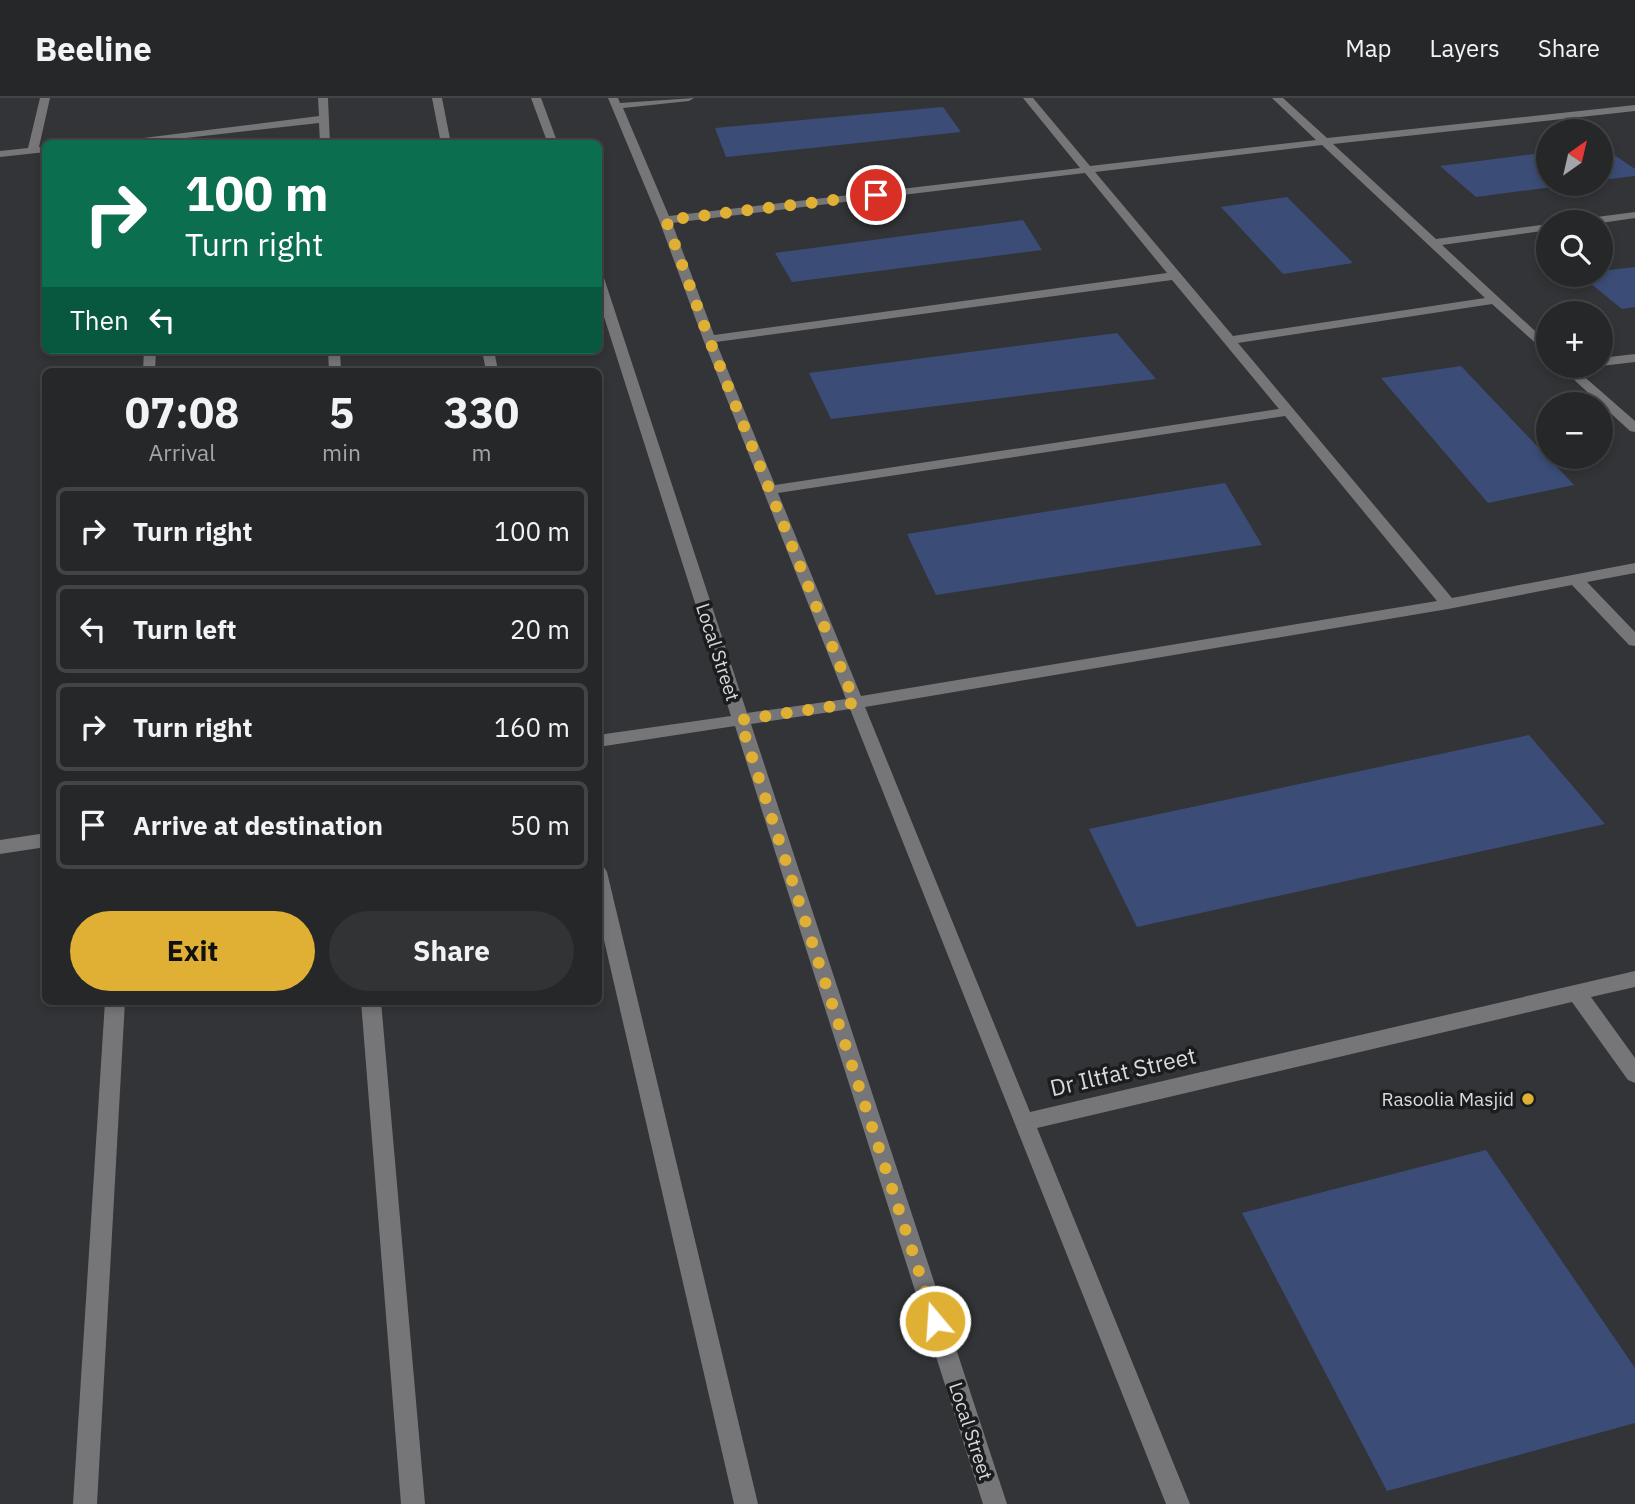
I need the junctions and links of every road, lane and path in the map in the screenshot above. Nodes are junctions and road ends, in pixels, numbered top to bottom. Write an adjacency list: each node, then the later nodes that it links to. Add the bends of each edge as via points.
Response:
1 (45, 98): 17 (street)
2 (323, 98): 10 (street)
3 (436, 98): 13 (street)
4 (536, 98): 14 (street)
5 (689, 98): 8 (street)
6 (1028, 98): 19 (street)
7 (1277, 98): 15 (street)
8 (615, 102): 22 (street)
9 (1635, 108): 15 (street)
10 (324, 119): 11 (street); 12 (street)
11 (161, 140)
12 (325, 140)
13 (445, 140)
14 (552, 140)
15 (1323, 142): 19 (street); 24 (street)
16 (42, 150): 17 (street)
17 (33, 151): 18 (street)
18 (0, 154)
19 (1087, 169): 22 (street); 25 (street)
20 (1635, 215): 21 (street)
21 (1613, 218)
22 (666, 220): 28 (street)
23 (1536, 229): 24 (street)
24 (1433, 243): 27 (street)
25 (1174, 276): 28 (street); 30 (street)
26 (602, 290): 42 (street, Local Street)
27 (1495, 300): 29 (street); 30 (street)
28 (709, 339): 36 (street)
29 (1536, 339)
30 (1227, 341): 34 (street)
31 (1635, 358): 32 (street)
32 (1613, 361)
33 (1582, 378): 35 (street)
34 (1286, 412): 36 (street); 39 (street)
35 (1635, 428)
36 (769, 490): 41 (street)
37 (1635, 568): 38 (street)
38 (1575, 579): 39 (street); 40 (street)
39 (1448, 604): 41 (street)
40 (1635, 641)
41 (855, 703): 42 (street); 52 (street)
42 (740, 720): 43 (street); 56 (street, Local Street)
43 (602, 740)
44 (42, 841): 45 (street)
45 (0, 847)
46 (602, 889): 55 (street)
47 (1635, 979): 48 (street, Dr Iltfat Street)
48 (1576, 992): 51 (street); 52 (street, Dr Iltfat Street)
49 (115, 1005): 53 (street)
50 (371, 1005): 54 (street)
51 (1635, 1074)
52 (1024, 1122): 57 (street)
53 (85, 1504)
54 (413, 1504)
55 (746, 1504)
56 (995, 1504)
57 (1178, 1504)

